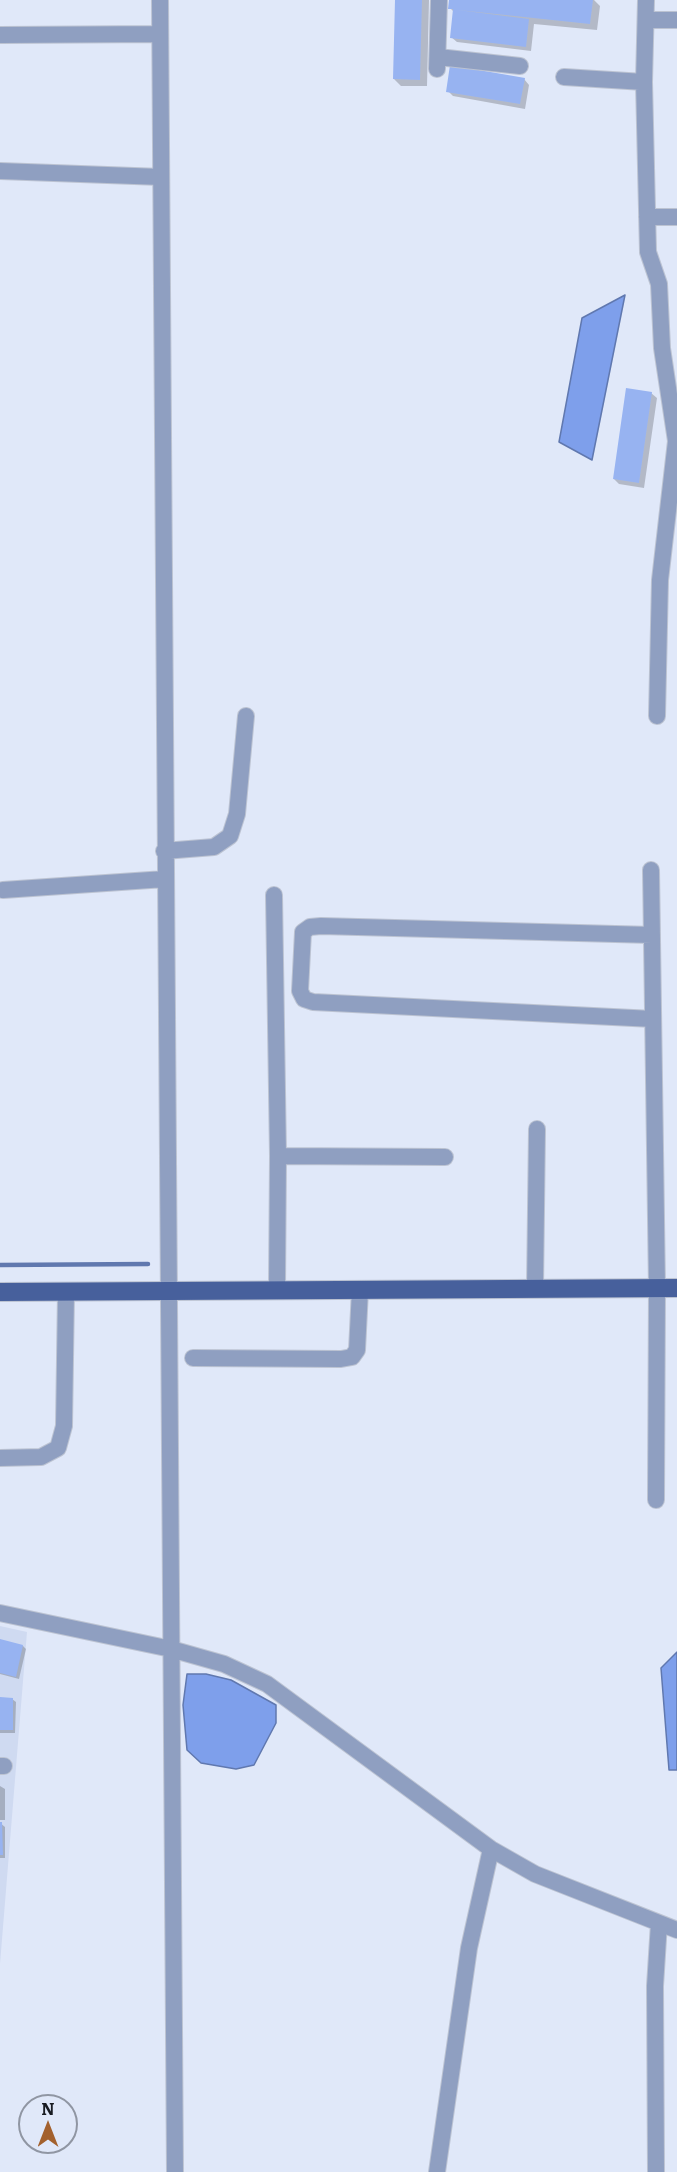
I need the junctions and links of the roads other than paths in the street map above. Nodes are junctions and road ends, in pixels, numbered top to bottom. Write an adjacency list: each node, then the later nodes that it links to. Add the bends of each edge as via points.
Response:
1 (160, 0): 6 (street)
2 (439, 0): 8 (street, via 437,63)
3 (646, 0): 4 (street)
4 (646, 20): 5 (street); 10 (street)
5 (677, 20)
6 (160, 34): 7 (street); 12 (street)
7 (0, 35)
8 (520, 66)
9 (564, 77): 10 (street)
10 (644, 82): 13 (street)
11 (0, 171): 12 (street)
12 (161, 177): 19 (street)
13 (648, 217): 14 (street); 15 (street, via 648,252 659,284)
14 (677, 217)
15 (669, 349): 16 (street)
16 (676, 441): 18 (street, via 660,580)
17 (246, 716): 19 (street, via 237,814 230,836 214,847)
18 (657, 716)
19 (165, 851): 21 (street)
20 (651, 870): 24 (street)
21 (165, 879): 22 (street); 33 (street)
22 (3, 890)
23 (274, 895): 27 (street)
24 (652, 935): 25 (street); 25 (street, via 310,927 303,932 300,991 304,999 313,1002)
25 (653, 1019): 30 (street)
26 (537, 1129): 29 (street)
27 (278, 1156): 28 (street); 34 (street)
28 (445, 1156)
29 (535, 1288): 30 (main road); 32 (main road)
30 (657, 1288): 31 (main road); 39 (street)
31 (677, 1288)
32 (360, 1290): 34 (main road); 37 (street, via 357,1350 352,1357)
33 (168, 1291): 34 (main road); 36 (main road); 41 (street)
34 (277, 1291)
35 (0, 1292): 36 (main road)
36 (66, 1292): 38 (street, via 64,1426 58,1448 41,1457)
37 (193, 1358)
38 (0, 1458)
39 (656, 1500)
40 (0, 1614): 41 (street)
41 (171, 1649): 42 (street, via 224,1664 267,1684); 45 (street)
42 (491, 1849): 43 (street, via 535,1874); 46 (street, via 469,1948)
43 (659, 1923): 44 (street); 47 (street, via 655,1986)
44 (677, 1930)
45 (175, 2172)
46 (438, 2172)
47 (656, 2172)

